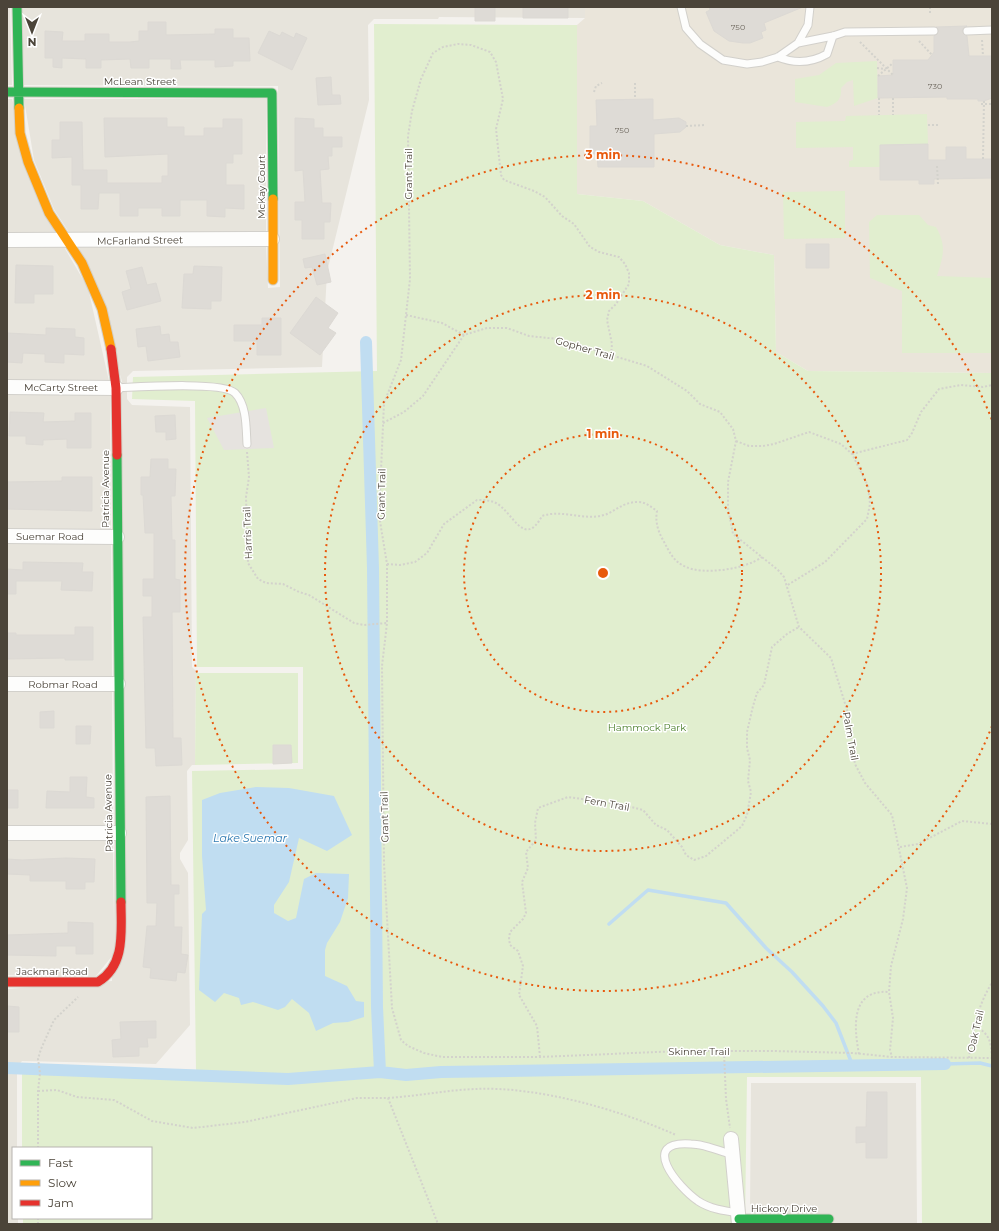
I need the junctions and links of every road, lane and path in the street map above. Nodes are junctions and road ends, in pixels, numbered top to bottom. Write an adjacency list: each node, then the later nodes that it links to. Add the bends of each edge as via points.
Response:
1 (17, 7): 25 (street, Patricia Avenue)
2 (681, 7): 16 (lane, via 686,28 700,44 723,60 747,64)
3 (810, 7): 13 (lane, via 808,25)
4 (930, 7): 5 (path)
5 (930, 13)
6 (992, 30): 8 (lane)
7 (934, 31): 9 (lane, via 845,32)
8 (967, 31)
9 (833, 36): 13 (lane); 16 (lane, via 827,54 819,58 790,62)
10 (982, 40): 15 (path)
11 (919, 41): 14 (path)
12 (860, 42): 19 (path)
13 (798, 43): 16 (lane)
14 (932, 55)
15 (983, 56)
16 (778, 57)
17 (893, 63): 19 (path)
18 (877, 68): 19 (path)
19 (887, 69): 20 (path); 21 (path)
20 (893, 75)
21 (878, 76)
22 (602, 82): 26 (path, via 596,86)
23 (635, 82): 30 (path)
24 (7, 92): 25 (street, McLean Street)
25 (18, 92): 27 (street, McLean Street); 43 (street, Patricia Avenue, via 20,133 28,162 49,213)
26 (594, 92)
27 (272, 93): 41 (street, McKay Court)
28 (879, 98): 32 (path)
29 (893, 98): 33 (path)
30 (635, 99)
31 (992, 104): 38 (path, via 983,103)
32 (879, 115)
33 (893, 115)
34 (706, 125): 37 (path)
35 (928, 125): 36 (path)
36 (938, 125)
37 (686, 126)
38 (983, 159)
39 (938, 166): 40 (path)
40 (938, 184)
41 (272, 238): 43 (street, McFarland Street); 44 (street, McKay Court)
42 (7, 240): 43 (street, McFarland Street)
43 (67, 241): 50 (street, Patricia Avenue, via 82,263 102,309 114,361)
44 (273, 280)
45 (406, 315): 46 (path, via 442,323); 47 (path, Grant Trail, via 410,279 408,136 412,111 421,79 434,53 443,47 471,45 490,52 496,62 503,99 496,129 501,175 504,180 534,190 574,224 590,247 619,257 625,264 629,273 629,284 609,311 607,320 612,344); 51 (path, Grant Trail, via 401,360 384,403)
46 (464, 335): 47 (path, Gopher Trail, via 487,328 507,328 530,336 558,339); 51 (path, via 423,396 404,412)
47 (611, 355): 52 (path, Gopher Trail, via 647,366 687,391 700,404 720,412 733,430)
48 (992, 385): 54 (path, via 961,385 939,389 921,412 907,440)
49 (7, 387): 50 (street, McCarty Street)
50 (116, 388): 53 (lane, via 206,386 228,389 236,394 244,412); 56 (street, Patricia Avenue)
51 (383, 423): 58 (path, Grant Trail, via 379,515)
52 (736, 441): 54 (path, via 749,446 763,446 810,432 841,444); 57 (path, Palm Trail, via 728,482 728,508 733,534)
53 (247, 444): 60 (path, Harris Trail, via 248,563 253,573 266,583 283,584 308,595 354,623)
54 (852, 454): 59 (path, via 868,486 870,504 867,519 825,562)
55 (7, 536): 56 (street, Suemar Road)
56 (117, 536): 63 (street, Patricia Avenue)
57 (762, 557): 58 (path, via 754,563 733,568 702,570 685,567 672,557 660,535 655,520 657,511 647,504 638,502 620,506 605,515 546,514 537,525 529,529 522,528 495,502 477,500 444,524 428,552 415,562); 59 (path, Palm Trail, via 784,577)
58 (387, 564): 60 (path, Grant Trail)
59 (786, 586): 61 (path, Palm Trail)
60 (387, 623): 74 (path, Grant Trail, via 382,666 384,864 392,1008 401,1040)
61 (799, 627): 67 (path, Palm Trail, via 831,658 847,710 855,764 865,783 892,815); 77 (path, Fern Trail, via 772,647 764,685 757,693 753,706 747,732 750,760 748,781 751,792 747,815 742,826 706,856 694,860 686,855 667,830 656,825 643,810 568,797 538,808 535,823 536,840 526,852 528,868 522,882 526,913 524,919 510,932 509,939 510,945 518,951 523,966 519,995 537,1026)
62 (7, 684): 63 (street, Robmar Road)
63 (118, 684): 66 (street, Patricia Avenue)
64 (992, 824): 67 (path, via 962,821 918,844)
65 (7, 833): 66 (street)
66 (119, 833): 69 (street, Patricia Avenue, via 119,957 107,977)
67 (900, 847): 71 (path, Palm Trail, via 907,888)
68 (7, 982): 69 (street, Jackmar Road)
69 (98, 982)
70 (992, 983): 73 (path, Oak Trail)
71 (888, 992): 76 (path, via 865,998 858,1010 854,1024); 78 (path, Palm Trail, via 893,1018 890,1050)
72 (80, 996): 81 (path, via 54,1020 44,1040 38,1059)
73 (975, 1026): 79 (path, Oak Trail); 80 (path, via 988,1037)
74 (408, 1046): 77 (path, Skinner Trail, via 442,1057)
75 (724, 1052): 76 (path, Skinner Trail, via 772,1050); 77 (path, Skinner Trail, via 680,1051); 83 (path)
76 (859, 1054): 78 (path, Skinner Trail)
77 (540, 1057)
78 (892, 1057): 79 (path, Skinner Trail)
79 (969, 1058): 80 (path, Skinner Trail)
80 (992, 1058)
81 (38, 1091): 82 (path, via 57,1090 78,1097 114,1100 152,1121 193,1128 245,1122 357,1098); 85 (path)
82 (388, 1098): 84 (path, via 476,1089 517,1091 565,1098 646,1124); 89 (path)
83 (731, 1139): 86 (street)
84 (692, 1144): 86 (lane); 88 (lane, via 674,1145 668,1148 664,1155 665,1164 674,1179 699,1202)
85 (38, 1147)
86 (733, 1155): 88 (street)
87 (830, 1218): 88 (street, Hickory Drive)
88 (739, 1219)
89 (438, 1224)

